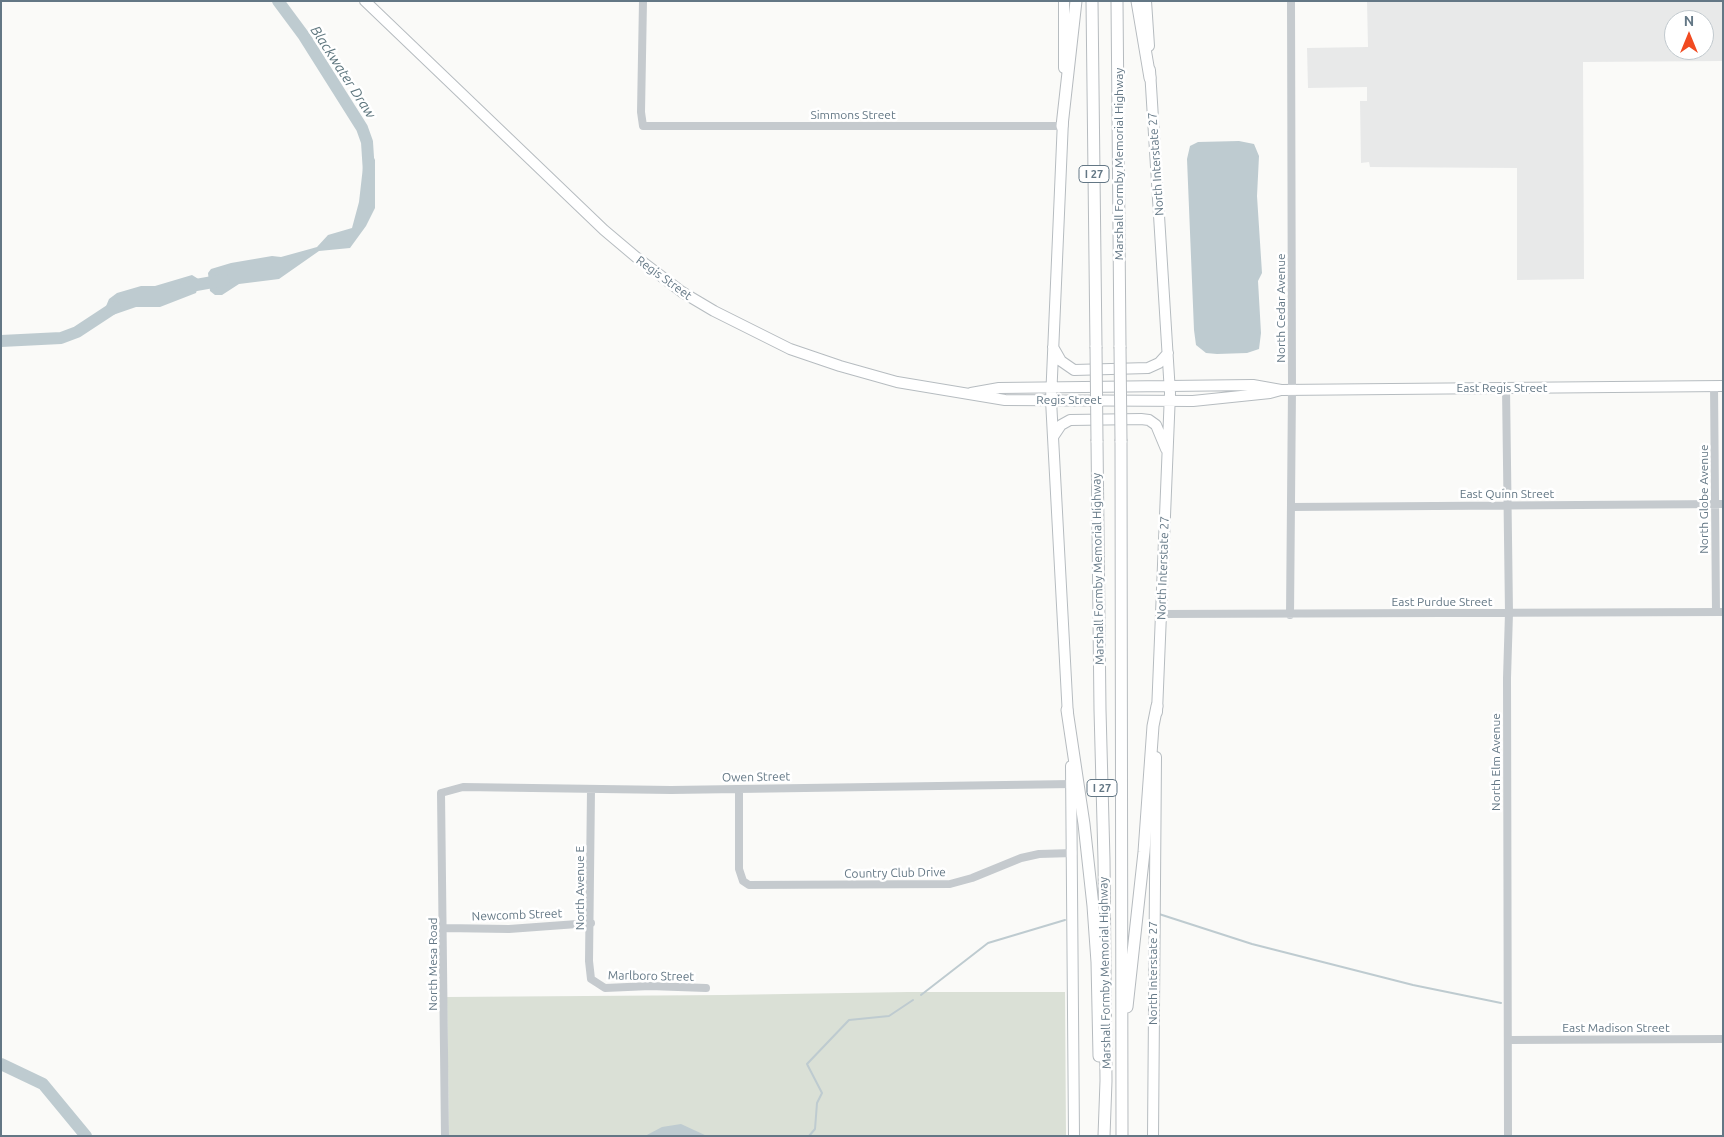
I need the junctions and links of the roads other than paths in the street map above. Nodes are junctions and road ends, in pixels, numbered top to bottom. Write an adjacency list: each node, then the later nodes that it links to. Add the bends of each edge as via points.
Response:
1 (365, 1): 20 (main road, Regis Street, via 604,230 689,296 760,335 816,359 897,382)
2 (643, 1): 11 (street, Simmons Street, via 643,126)
3 (1064, 1): 11 (main road)
4 (1076, 1): 11 (highway)
5 (1092, 1): 48 (highway, Marshall Formby Memorial Highway / I 27, bridge, via 1104,870)
6 (1118, 1): 45 (highway, Marshall Formby Memorial Highway / I 27, bridge, via 1123,770)
7 (1137, 1): 10 (highway)
8 (1146, 1): 10 (main road, North Interstate 27)
9 (1291, 1): 18 (street, North Cedar Avenue)
10 (1150, 78): 13 (main road, North Interstate 27)
11 (1062, 126): 12 (main road)
12 (1053, 346): 13 (main road, via 1061,362 1074,370 1148,368); 16 (main road)
13 (1168, 353): 14 (main road, North Interstate 27)
14 (1170, 386): 16 (main road, Regis Street); 19 (main road, East Regis Street, via 1253,385); 22 (main road, North Interstate 27)
15 (1719, 386): 17 (main road, East Regis Street); 25 (street, North Globe Avenue)
16 (1051, 387): 20 (main road, Regis Street, via 1000,388); 21 (main road)
17 (1506, 388): 18 (main road, East Regis Street); 26 (street, North Elm Avenue)
18 (1292, 389): 19 (main road, East Regis Street); 27 (street, North Cedar Avenue)
19 (1281, 390): 22 (main road, East Regis Street, via 1241,397)
20 (970, 393): 21 (main road, Regis Street, via 1004,400)
21 (1051, 400): 22 (main road, Regis Street); 23 (main road)
22 (1170, 401): 24 (main road, North Interstate 27)
23 (1053, 437): 24 (main road, via 1061,425 1074,420 1149,420 1159,430); 33 (main road)
24 (1168, 455): 30 (main road, North Interstate 27)
25 (1719, 504): 26 (street, East Quinn Street); 28 (street, North Globe Avenue)
26 (1507, 505): 27 (street, East Quinn Street); 29 (street, North Elm Avenue)
27 (1291, 506): 31 (street, North Cedar Avenue)
28 (1719, 612): 29 (street, East Purdue Street)
29 (1509, 613): 31 (street, East Purdue Street); 44 (street, North Elm Avenue)
30 (1162, 614): 31 (street, East Purdue Street); 32 (main road, North Interstate 27)
31 (1290, 615)
32 (1157, 706): 45 (highway, via 1144,852); 50 (main road, North Interstate 27)
33 (1067, 710): 34 (main road); 48 (highway, via 1093,906 1100,1119)
34 (1072, 784): 35 (street, Owen Street); 38 (main road)
35 (739, 789): 36 (street, Owen Street); 38 (street, Country Club Drive, via 739,868 743,881 749,885 950,884 1021,858)
36 (591, 790): 37 (street, Owen Street, via 463,786); 39 (street, North Avenue E)
37 (441, 793): 40 (street, North Mesa Road)
38 (1073, 852): 47 (main road)
39 (591, 923): 40 (street, Newcomb Street, via 509,930); 41 (street, North Avenue E, via 590,975)
40 (444, 928): 46 (street, North Mesa Road)
41 (596, 984): 42 (street, Marlboro Street, via 605,988)
42 (706, 988)
43 (1723, 1039): 44 (street, East Madison Street)
44 (1509, 1040): 51 (street, North Elm Avenue)
45 (1120, 1046): 49 (highway, Marshall Formby Memorial Highway / I 27)
46 (444, 1136)
47 (1074, 1136)
48 (1104, 1136)
49 (1122, 1136)
50 (1153, 1136)
51 (1508, 1136)

